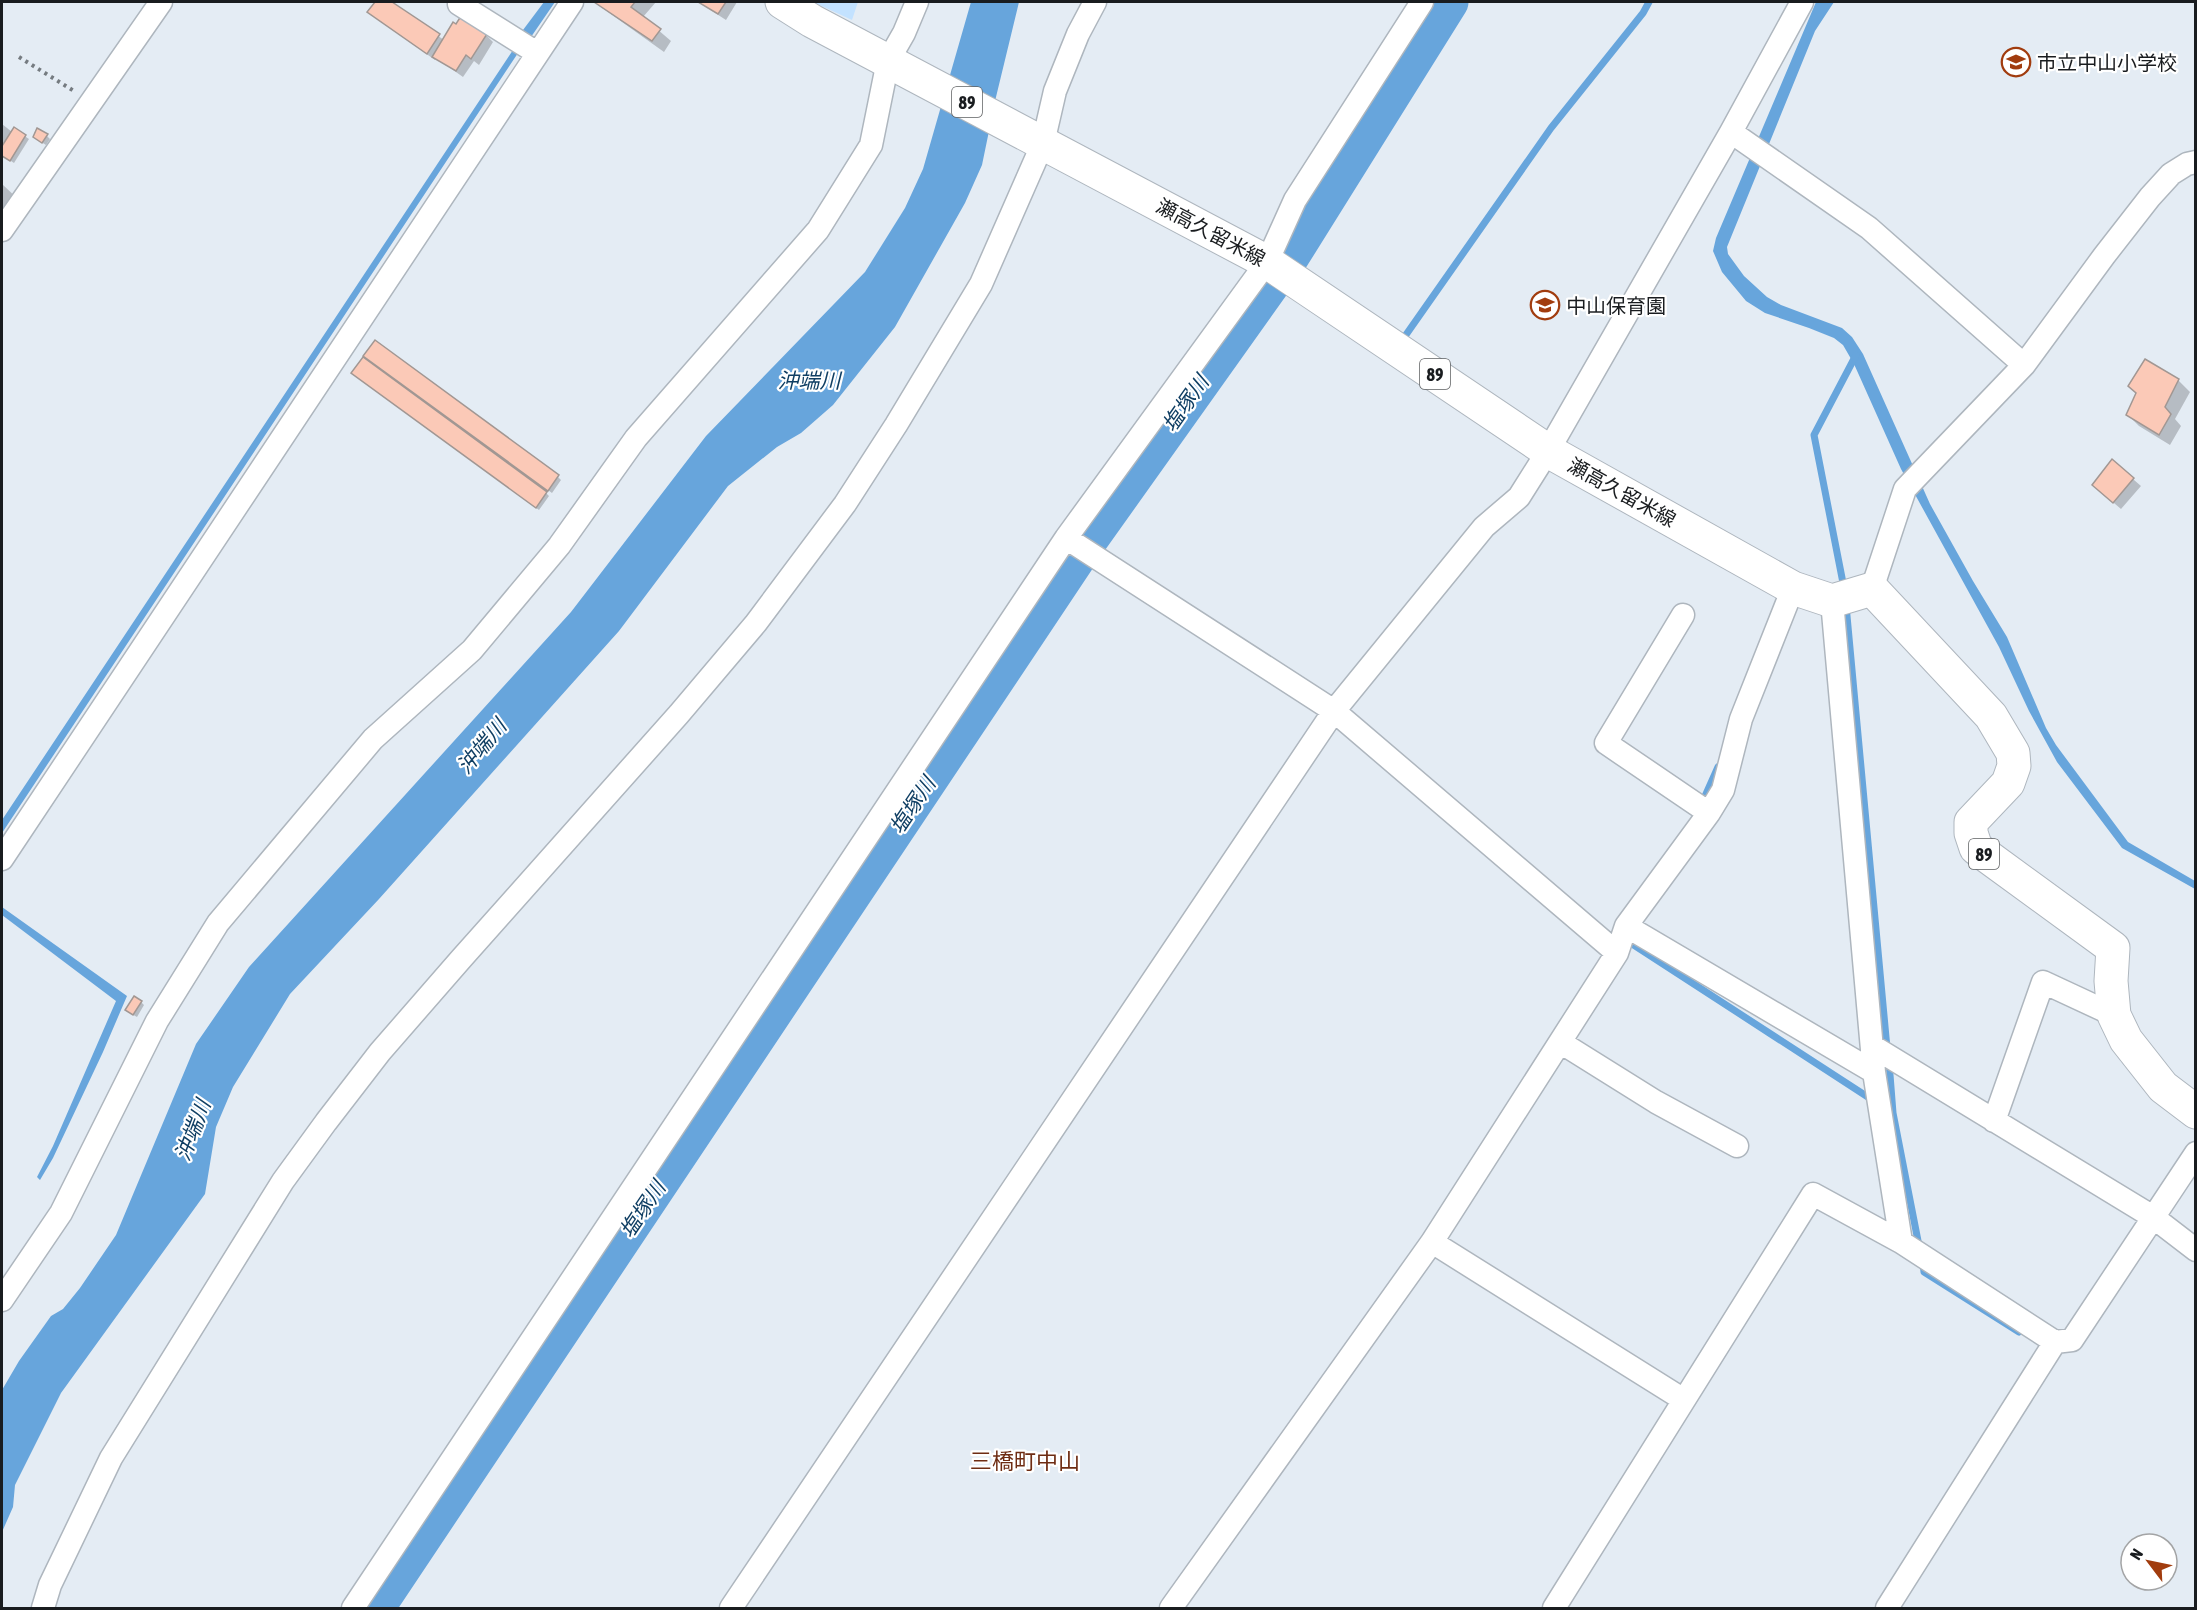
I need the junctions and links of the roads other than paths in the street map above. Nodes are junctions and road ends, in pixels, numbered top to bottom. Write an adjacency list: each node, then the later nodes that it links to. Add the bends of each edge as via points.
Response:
1 (161, 2): 14 (street)
2 (572, 2): 9 (street)
3 (782, 2): 10 (main road, 瀬高久留米線 / 89)
4 (917, 2): 10 (street)
5 (1095, 2): 12 (street, via 1078,34)
6 (1422, 2): 15 (street, via 1295,200)
7 (1802, 2): 11 (street)
8 (459, 3): 9 (street)
9 (537, 53): 24 (street)
10 (896, 65): 12 (main road, 瀬高久留米線 / 89); 39 (street, via 871,145 818,230 636,438 559,546 472,650 373,739 218,923 157,1021 61,1213)
11 (1731, 132): 16 (street, via 1869,228); 17 (street)
12 (1037, 140): 15 (main road, 瀬高久留米線 / 89); 42 (street, via 981,284 845,504 756,623 381,1052 283,1181 111,1458 50,1585)
13 (2196, 162): 16 (street, via 2172,174 2150,197)
14 (2, 230)
15 (1267, 262): 17 (main road, 瀬高久留米線 / 89); 18 (street)
16 (2024, 365): 20 (street, via 1905,489)
17 (1548, 451): 19 (main road, 瀬高久留米線 / 89); 22 (street, via 1519,496 1485,527)
18 (1066, 538): 22 (street); 43 (street)
19 (1793, 588): 20 (main road, 瀬高久留米線 / 89); 23 (street, via 1741,719 1722,790)
20 (1850, 595): 27 (main road, 瀬高久留米線 / 89, via 1991,716 2013,753 2014,766 2008,783 1971,822 1976,848 2113,948); 29 (street)
21 (1683, 615): 23 (street, via 1606,743)
22 (1334, 711): 26 (street); 44 (street)
23 (1709, 813): 25 (street)
24 (2, 859)
25 (1626, 926): 26 (street); 30 (street)
26 (1617, 953): 28 (street)
27 (2114, 1015): 31 (main road, 瀬高久留米線 / 89, via 2126,1040 2163,1087); 32 (street, via 2043,982)
28 (1560, 1042): 33 (street, via 1656,1102); 36 (street)
29 (1872, 1046): 30 (street); 32 (street)
30 (1874, 1072): 37 (street)
31 (2196, 1112)
32 (1994, 1121): 35 (street)
33 (1737, 1146)
34 (2196, 1153): 35 (street)
35 (2153, 1217): 38 (street); 40 (street, via 2072,1340)
36 (1432, 1242): 41 (street); 45 (street)
37 (1901, 1242): 40 (street); 41 (street, via 1812,1194)
38 (2196, 1250)
39 (2, 1300)
40 (2055, 1342): 47 (street)
41 (1684, 1400): 46 (street)
42 (43, 1608)
43 (353, 1608)
44 (731, 1608)
45 (1172, 1608)
46 (1554, 1608)
47 (1887, 1608)

